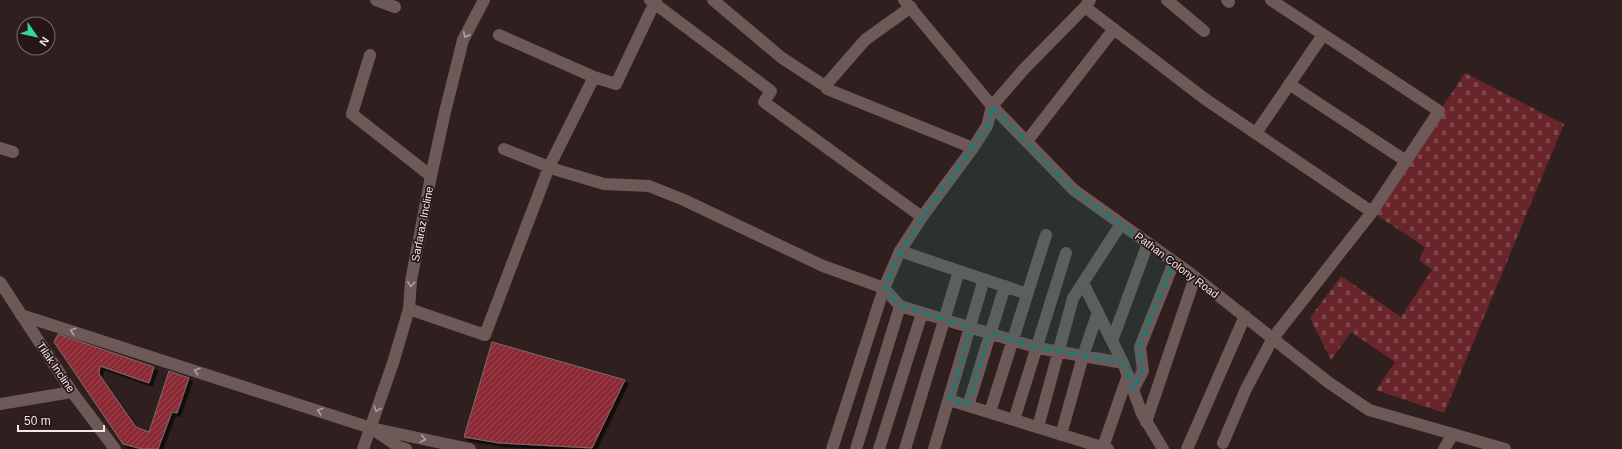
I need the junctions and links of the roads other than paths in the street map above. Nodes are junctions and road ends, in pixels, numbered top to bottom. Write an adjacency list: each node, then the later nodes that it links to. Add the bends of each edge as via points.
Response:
1 (376, 0): 9 (street)
2 (484, 0): 27 (street, Sarfaraz Incline, one-way to 27, via 463,40)
3 (713, 0): 17 (street, via 782,58)
4 (1167, 0): 11 (street)
5 (1271, 0): 12 (street)
6 (654, 1): 15 (street, via 616,84); 29 (street, via 771,91 764,102)
7 (908, 4): 17 (street, via 865,40); 18 (street, Pathan Colony Road)
8 (1088, 4): 10 (street); 18 (street, via 1024,69)
9 (396, 7)
10 (1114, 29): 19 (street, via 1206,100); 20 (street)
11 (1204, 31)
12 (1323, 34): 16 (street); 25 (street, via 1439,111)
13 (498, 35): 15 (street)
14 (370, 55): 27 (street, via 352,114)
15 (594, 77): 26 (street)
16 (1290, 84): 19 (street); 25 (street)
17 (825, 86): 22 (street)
18 (992, 106): 20 (street, Pathan Colony Road); 22 (street, via 987,126)
19 (1256, 134): 28 (street)
20 (1027, 141): 30 (street, Pathan Colony Road, via 1074,190)
21 (0, 148): 24 (street)
22 (973, 148): 29 (street)
23 (504, 149): 26 (street)
24 (13, 152)
25 (1406, 161): 28 (street)
26 (549, 167): 42 (street, via 604,184 649,186 823,266); 45 (street, via 485,336)
27 (431, 176): 45 (street, Sarfaraz Incline, one-way to 45, via 411,281)
28 (1372, 212): 53 (street)
29 (922, 217): 33 (street)
30 (1121, 224): 32 (street, Pathan Colony Road); 40 (street)
31 (1046, 235): 43 (street)
32 (1148, 243): 35 (street, Pathan Colony Road); 55 (street)
33 (900, 251): 36 (street); 42 (street)
34 (1066, 253): 56 (street)
35 (1174, 262): 37 (street, Pathan Colony Road); 61 (street, via 1140,346 1143,371)
36 (959, 271): 38 (street); 50 (street)
37 (1195, 277): 49 (street, Pathan Colony Road); 68 (street)
38 (984, 279): 41 (street); 51 (street)
39 (0, 282): 48 (street, Tilak Incline)
40 (1083, 283): 46 (street); 57 (street, via 1073,298)
41 (1005, 286): 43 (street); 52 (street)
42 (884, 288): 44 (street); 79 (street)
43 (1027, 294): 54 (street)
44 (900, 306): 47 (street); 80 (street)
45 (409, 310): 70 (street, Sarfaraz Incline, one-way to 70)
46 (1098, 312): 55 (street); 58 (street)
47 (922, 313): 50 (street); 81 (street)
48 (21, 315): 62 (street, Tilak Incline); 70 (street, one-way to 48)
49 (1245, 316): 53 (street, Pathan Colony Road); 85 (street)
50 (944, 320): 51 (street); 82 (street)
51 (970, 328): 52 (street); 63 (street)
52 (990, 334): 54 (street); 65 (street)
53 (1273, 338): 71 (street, Pathan Colony Road, via 1328,382 1369,410); 73 (street, via 1246,389)
54 (1012, 341): 56 (street); 66 (street)
55 (1112, 341): 59 (street)
56 (1036, 348): 57 (street); 67 (street)
57 (1059, 352): 58 (street); 69 (street)
58 (1083, 356): 59 (street); 72 (street)
59 (1123, 363): 60 (street)
60 (1128, 375): 61 (street); 74 (street)
61 (1133, 390): 68 (street)
62 (72, 392): 64 (street); 75 (street, Tilak Incline)
63 (949, 400): 65 (street); 83 (street)
64 (0, 404)
65 (968, 406): 66 (street)
66 (990, 412): 67 (street)
67 (1014, 420): 69 (street)
68 (1146, 422): 84 (street)
69 (1038, 427): 72 (street)
70 (371, 428): 76 (street, Sarfaraz Incline); 77 (street); 78 (street, one-way to 78)
71 (1453, 434): 86 (street); 87 (street, Pathan Colony Road)
72 (1061, 435): 74 (street)
73 (1223, 443)
74 (1106, 448)
75 (115, 449)
76 (362, 449)
77 (406, 449)
78 (470, 449)
79 (832, 449)
80 (856, 449)
81 (879, 449)
82 (905, 449)
83 (934, 449)
84 (1163, 449)
85 (1187, 449)
86 (1444, 449)
87 (1505, 449)

